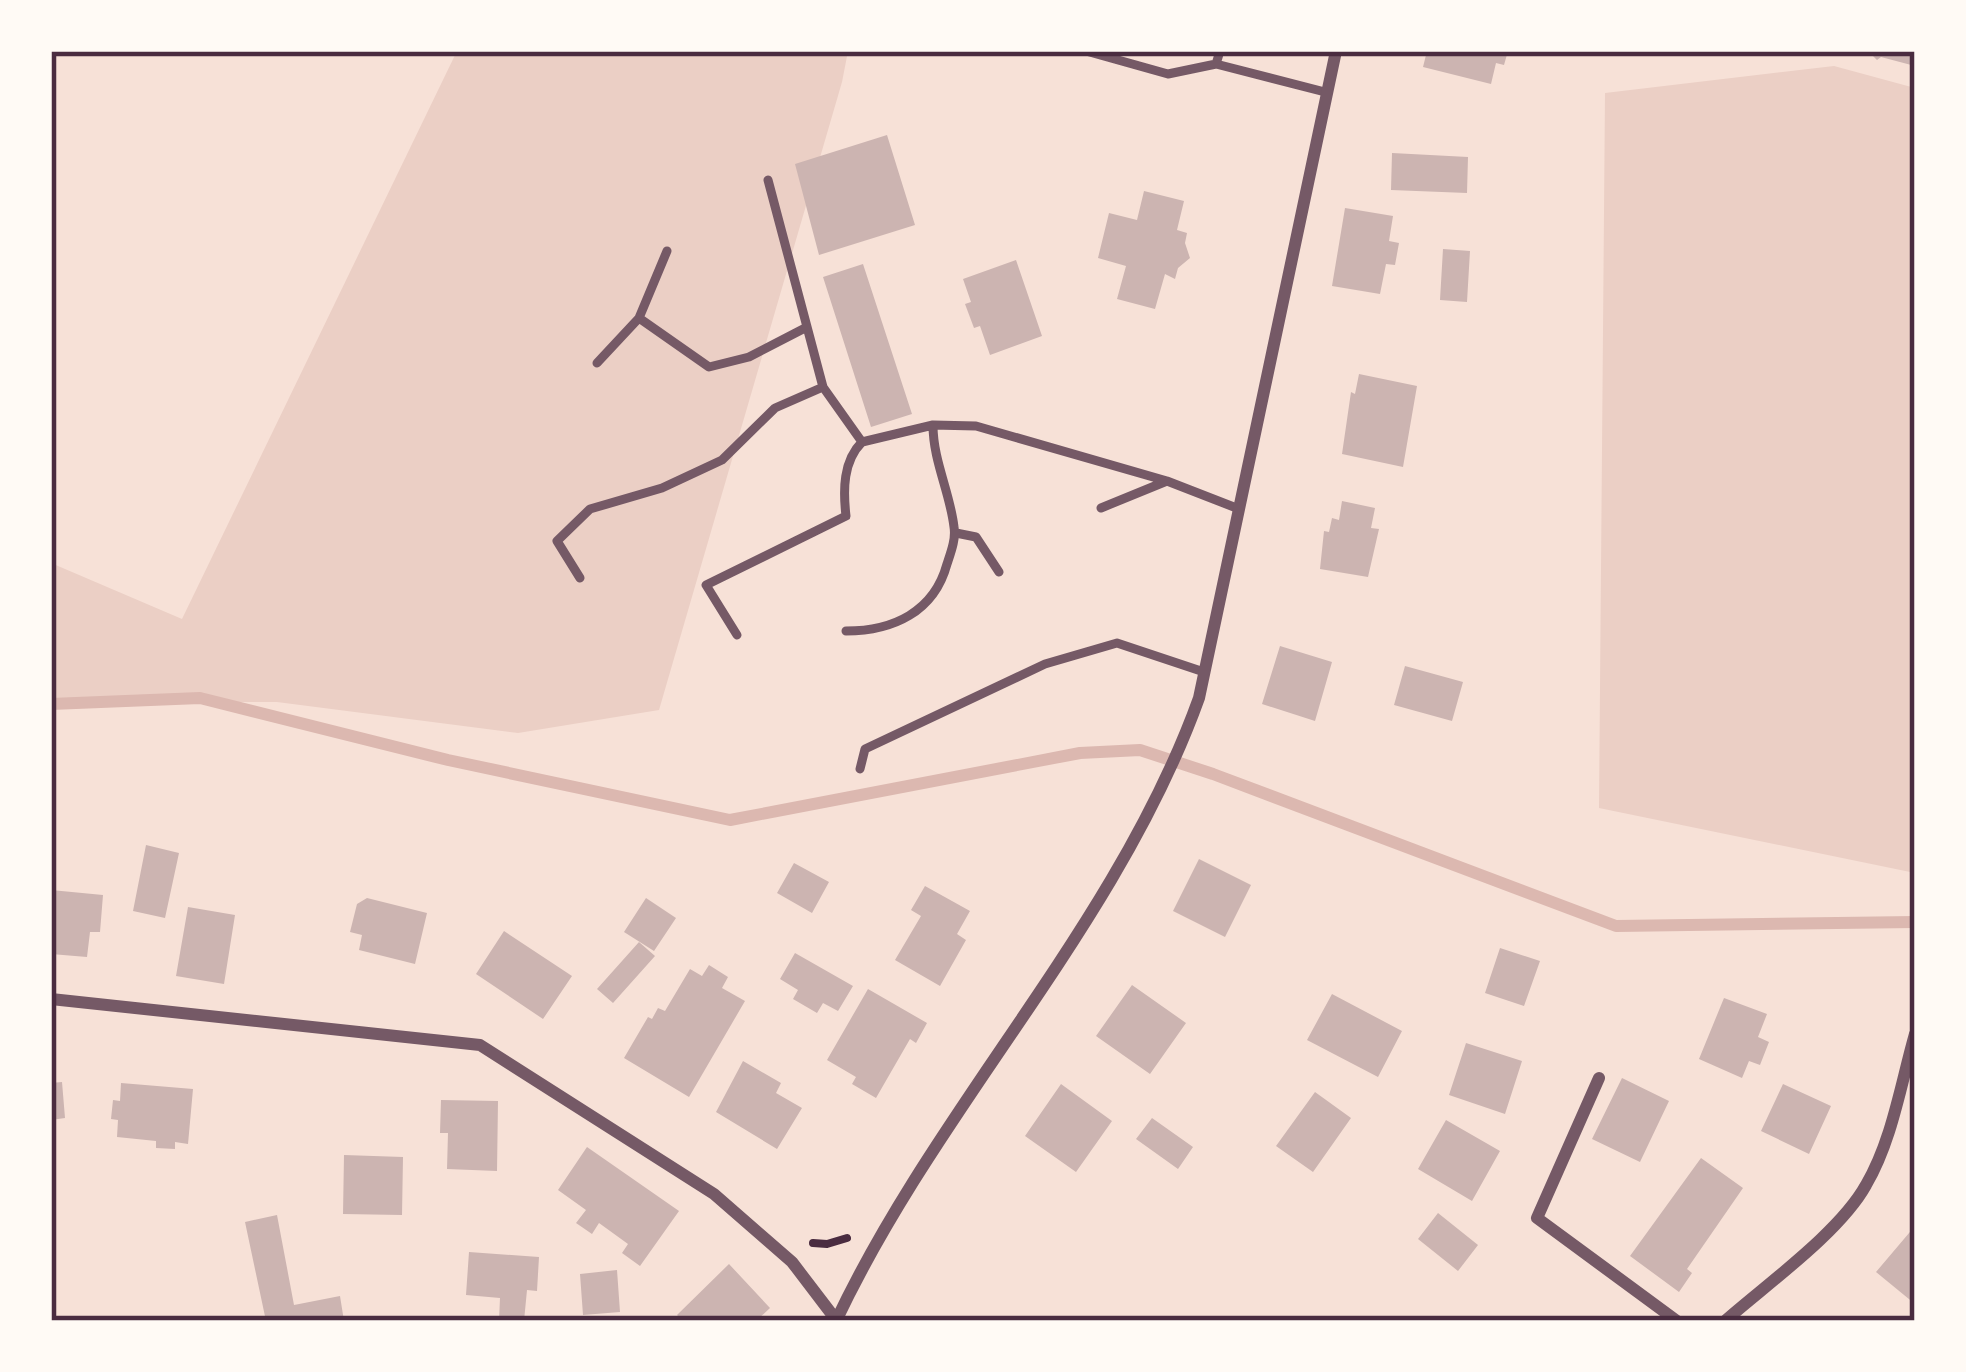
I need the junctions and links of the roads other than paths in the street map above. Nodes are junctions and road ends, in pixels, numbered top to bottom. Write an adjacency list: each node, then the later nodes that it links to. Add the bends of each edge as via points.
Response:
1 (1086, 51): 4 (lane, via 1168,74)
2 (1220, 51): 4 (lane)
3 (1336, 51): 5 (street)
4 (1216, 64): 5 (lane)
5 (1325, 92): 16 (street)
6 (768, 181): 9 (lane)
7 (667, 251): 8 (lane)
8 (639, 318): 9 (lane, via 709,367); 10 (lane)
9 (807, 327): 11 (lane)
10 (597, 363)
11 (824, 387): 13 (lane); 19 (lane, via 775,408 722,460 590,509 557,541)
12 (933, 425): 13 (lane); 14 (lane, via 976,426); 17 (lane)
13 (862, 442): 21 (lane, via 851,453 846,516 706,585)
14 (1166, 481): 15 (lane); 16 (lane)
15 (1101, 508)
16 (1238, 509): 22 (street)
17 (956, 533): 18 (lane, via 976,537); 20 (lane, via 942,582 918,613 872,631)
18 (999, 572)
19 (580, 578)
20 (846, 631)
21 (736, 634)
22 (1204, 672): 23 (lane, via 1117,644 1081,653 865,749); 27 (street, via 1167,779 1055,970 882,1232)
23 (860, 769)
24 (51, 999): 27 (street, via 480,1046 714,1195 792,1262)
25 (1915, 1034): 29 (street, via 1861,1195)
26 (1599, 1078): 28 (street, via 1537,1218)
27 (837, 1321)
28 (1677, 1321)
29 (1725, 1321)

